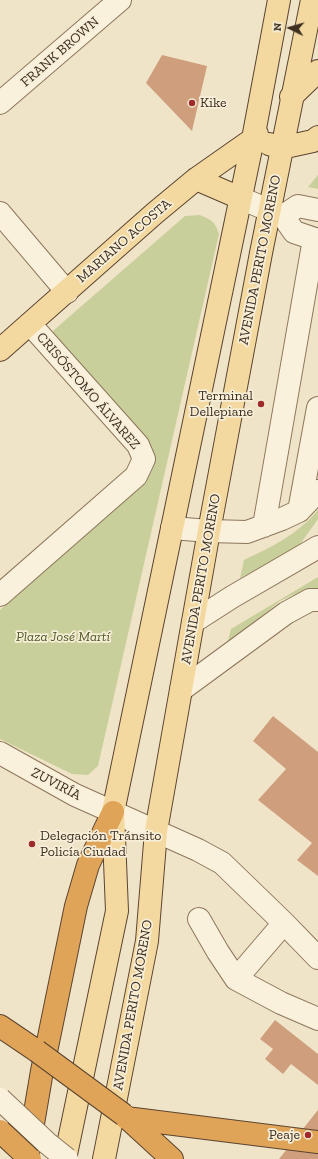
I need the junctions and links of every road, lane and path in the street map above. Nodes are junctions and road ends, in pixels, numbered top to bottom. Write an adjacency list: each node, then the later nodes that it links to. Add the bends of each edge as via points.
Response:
1 (120, 0): 6 (street, FRANK BROWN)
2 (279, 0): 8 (main road)
3 (312, 0): 5 (main road, AVENIDA PERITO MORENO)
4 (318, 71): 5 (main road, MARIANO ACOSTA)
5 (293, 95): 8 (main road, MARIANO ACOSTA); 9 (main road, AVENIDA PERITO MORENO)
6 (0, 103)
7 (318, 137): 9 (main road, via 313,141)
8 (253, 139): 9 (main road); 10 (main road, MARIANO ACOSTA); 11 (main road)
9 (281, 148): 14 (main road, AVENIDA PERITO MORENO)
10 (196, 179): 11 (main road); 16 (main road, MARIANO ACOSTA)
11 (240, 198): 14 (street); 23 (main road)
12 (318, 210): 14 (street, via 298,206)
13 (0, 213): 16 (street)
14 (276, 213): 15 (street, via 294,232); 24 (main road, AVENIDA PERITO MORENO)
15 (316, 239): 22 (street)
16 (67, 292): 17 (main road, MARIANO ACOSTA)
17 (30, 324): 18 (main road, MARIANO ACOSTA); 26 (street, CRISÓSTOMO ÁLVAREZ, via 138,445 144,459 136,476)
18 (0, 350)
19 (318, 408): 21 (street)
20 (318, 491): 21 (street)
21 (299, 511): 22 (street)
22 (264, 526): 24 (street, via 247,532)
23 (172, 528): 24 (street); 31 (main road)
24 (209, 531): 28 (main road, AVENIDA PERITO MORENO)
25 (315, 547): 28 (street)
26 (0, 595)
27 (318, 600): 29 (street, via 310,600 286,613)
28 (192, 622): 29 (main road, AVENIDA PERITO MORENO)
29 (181, 690): 32 (main road, AVENIDA PERITO MORENO)
30 (0, 753): 31 (street, ZUVIRÍA, via 75,795)
31 (113, 812): 32 (street, ZUVIRÍA); 43 (highway, via 88,865 76,906 42,1071); 44 (main road, via 117,911)
32 (156, 831): 34 (street, ZUVIRÍA, via 222,863); 45 (main road, AVENIDA PERITO MORENO, via 147,941)
33 (199, 919): 36 (street)
34 (284, 923): 35 (street, ZUVIRÍA); 36 (street)
35 (318, 958)
36 (236, 979): 37 (street, via 262,994)
37 (318, 1019)
38 (0, 1026): 40 (highway, bridge)
39 (0, 1099): 44 (street, bridge)
40 (125, 1116): 42 (highway); 46 (highway)
41 (0, 1131): 43 (highway, bridge)
42 (318, 1142)
43 (28, 1159)
44 (66, 1159)
45 (104, 1159)
46 (172, 1159)

